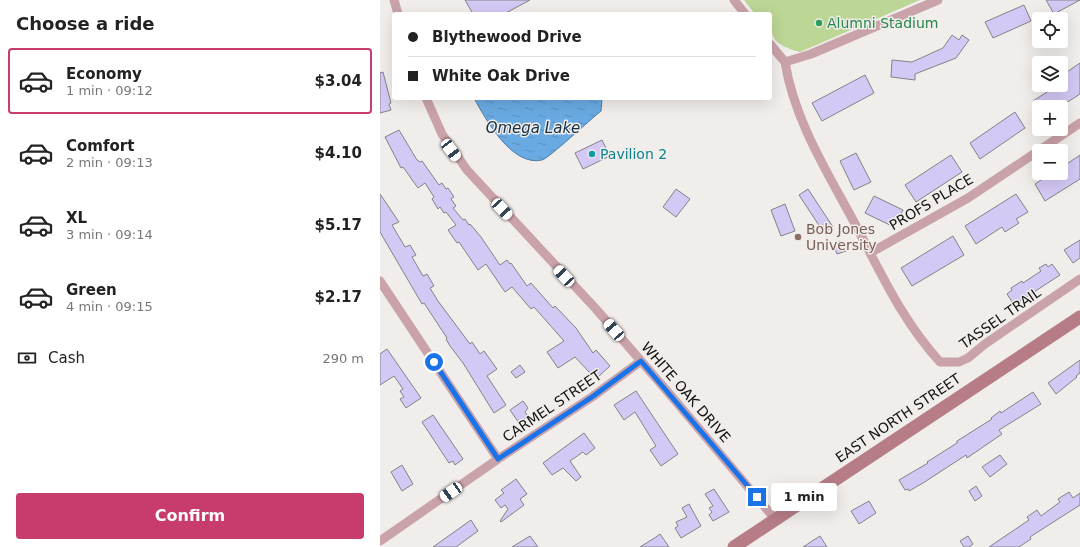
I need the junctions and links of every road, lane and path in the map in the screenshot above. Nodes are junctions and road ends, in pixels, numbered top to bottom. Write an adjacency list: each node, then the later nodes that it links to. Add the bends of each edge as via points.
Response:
1 (394, 0): 4 (street)
2 (734, 0): 5 (street)
3 (938, 0): 7 (street, via 811,54)
4 (397, 12)
5 (743, 12)
6 (772, 46): 7 (street)
7 (785, 62): 10 (street, via 792,92 807,134)
8 (427, 100): 14 (street, WHITE OAK DRIVE, via 442,134 467,170)
9 (1080, 123): 10 (street, PROFS PLACE, via 968,198)
10 (870, 253): 11 (street, TASSEL TRAIL, via 891,296 924,344 940,362 959,362 968,358)
11 (1080, 279)
12 (380, 281): 15 (street)
13 (1080, 317): 16 (main road, EAST NORTH STREET)
14 (641, 361): 15 (street, CARMEL STREET); 16 (street, WHITE OAK DRIVE)
15 (498, 459): 17 (street, CARMEL STREET)
16 (775, 519): 18 (main road, EAST NORTH STREET)
17 (380, 541)
18 (734, 547)

